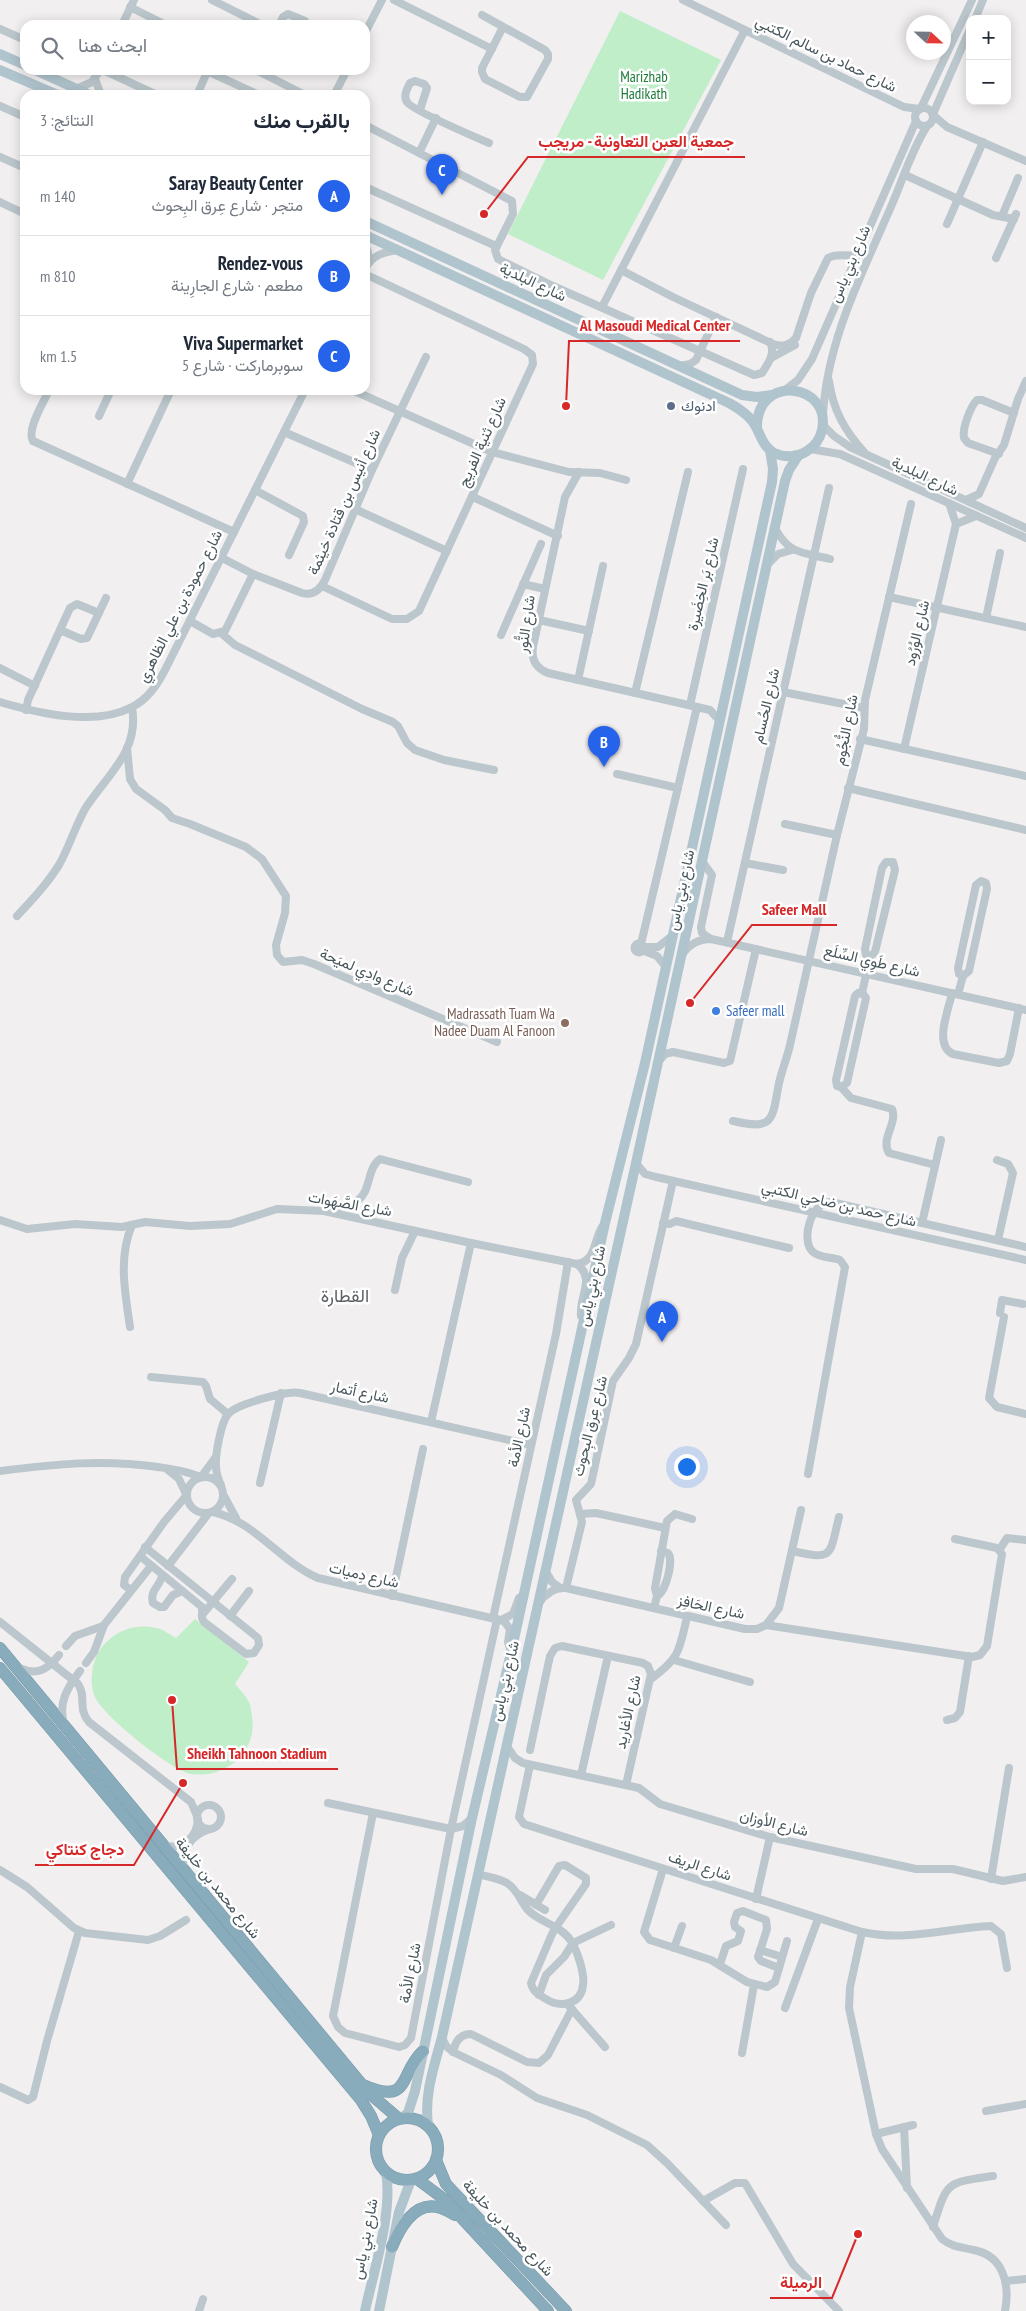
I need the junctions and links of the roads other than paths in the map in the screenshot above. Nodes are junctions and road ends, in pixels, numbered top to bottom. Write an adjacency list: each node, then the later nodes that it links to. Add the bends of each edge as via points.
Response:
1 (212, 0): 12 (street)
2 (382, 0): 15 (street)
3 (394, 0): 21 (street)
4 (683, 0): 18 (street, شارع حماد بن سالم الكتبي)
5 (972, 0): 44 (street)
6 (983, 0): 9 (street)
7 (132, 4): 10 (street); 11 (street)
8 (482, 15): 16 (street)
9 (976, 15)
10 (124, 20)
11 (158, 20)
12 (250, 20)
13 (282, 20): 14 (street, via 288,14)
14 (303, 20)
15 (370, 23)
16 (503, 27): 21 (street); 21 (street, via 548,54 529,96 520,97 484,77 482,70)
17 (0, 29): 19 (street)
18 (745, 30): 43 (street, شارع حماد بن سالم الكتبي); 76 (street)
19 (20, 38)
20 (966, 38): 46 (street)
21 (492, 49)
22 (0, 54): 23 (main road)
23 (20, 63)
24 (0, 70): 34 (main road)
25 (46, 75): 33 (main road)
26 (95, 75): 33 (street, via 84,86)
27 (98, 75): 36 (street)
28 (106, 75): 37 (street)
29 (205, 75): 38 (street)
30 (217, 75): 39 (street)
31 (266, 75): 40 (street)
32 (344, 75): 41 (street)
33 (76, 88): 35 (main road)
34 (46, 90)
35 (80, 90)
36 (100, 90)
37 (143, 90)
38 (199, 90)
39 (249, 90)
40 (295, 90)
41 (336, 90)
42 (0, 106): 47 (street)
43 (904, 107): 44 (street, شارع حماد بن سالم الكتبي); 49 (street, شارع حماد بن سالم الكتبي)
44 (921, 109): 46 (street, via 929,109); 49 (street)
45 (420, 110): 48 (street)
46 (933, 114): 50 (street); 51 (street)
47 (20, 115)
48 (436, 118): 54 (street); 55 (street)
49 (916, 121): 50 (street); 71 (street, شارع بني ياس)
50 (928, 126): 51 (street); 59 (street, شارع بني ياس)
51 (947, 127): 53 (street)
52 (370, 128): 55 (street)
53 (983, 142): 57 (street); 62 (street)
54 (488, 143)
55 (419, 153): 69 (street, via 512,202 513,214)
56 (0, 157): 58 (street)
57 (1026, 161)
58 (20, 166)
59 (905, 175): 62 (street); 87 (street, شارع بني ياس, via 851,299)
60 (1018, 178): 65 (street)
61 (370, 189): 69 (street)
62 (958, 199): 65 (street); 67 (street)
63 (0, 202): 64 (street)
64 (20, 212)
65 (1002, 216): 73 (street, via 1015,216)
66 (370, 223): 86 (main road, شارع البلدية)
67 (948, 224)
68 (370, 237): 70 (main road, شارع البلدية)
69 (496, 246): 78 (street, via 498,259)
70 (398, 250): 74 (street, via 380,254); 101 (main road, شارع البلدية, via 729,403 742,411)
71 (858, 254): 72 (street); 75 (street, شارع بني ياس)
72 (844, 257): 75 (street); 80 (street, via 834,255 824,264)
73 (996, 258)
74 (370, 263)
75 (852, 269): 90 (street, شارع بني ياس, via 809,366)
76 (621, 270): 78 (street); 79 (street)
77 (370, 276): 105 (street, شارع ثنية الفريج, via 532,355 531,368)
78 (602, 307): 82 (street)
79 (716, 318): 81 (street); 82 (street)
80 (800, 328): 81 (street, via 788,345); 84 (street, via 800,336 794,346)
81 (770, 342): 84 (street, via 773,352)
82 (700, 352): 84 (street, via 754,375 762,373); 85 (street)
83 (426, 357): 97 (street, شارع أنيس بن قتادة خيثمة)
84 (770, 358)
85 (696, 360): 86 (street); 88 (street)
86 (678, 366): 88 (main road, شارع البلدية)
87 (828, 371): 100 (street, شارع بني ياس); 107 (street, via 830,392 840,420)
88 (705, 378): 96 (main road, شارع البلدية, via 750,397)
89 (1026, 381): 98 (street)
90 (784, 391): 96 (main road); 100 (main road, via 799,391 812,399 821,412)
91 (47, 395): 114 (street, via 32,429 33,441)
92 (109, 395): 99 (street)
93 (169, 395): 114 (street)
94 (302, 395): 102 (street, شارع حمودة بن علي الظاهري)
95 (363, 395): 97 (street)
96 (773, 395): 101 (main road, via 762,406)
97 (400, 412): 105 (street); 110 (street, شارع أنيس بن قتادة خيثمة)
98 (1014, 413): 106 (street); 106 (street, via 977,400 963,431 968,442)
99 (99, 416)
100 (823, 422): 103 (main road, via 819,439); 107 (street, شارع البلدية, via 840,441)
101 (757, 428): 104 (main road)
102 (284, 432): 110 (street); 116 (street, شارع حمودة بن علي الظاهري)
103 (810, 449): 108 (main road); 120 (street, شارع البلدية, via 840,454)
104 (770, 450): 108 (main road, via 782,456); 163 (main road, شارع بني ياس, via 772,482)
105 (492, 452): 111 (street, via 558,470); 118 (street, شارع ثنية الفريج)
106 (999, 454): 117 (street)
107 (868, 455): 119 (street, شارع البلدية)
108 (798, 456): 126 (main road, شارع بني ياس, via 787,476)
109 (743, 469): 164 (street, شارع بَر الخِضَيرة)
110 (372, 470): 123 (street, شارع أنيس بن قتادة خيثمة)
111 (579, 472): 113 (street, via 600,473); 129 (street, شارع النُّور, via 565,497)
112 (688, 472): 161 (street)
113 (626, 480)
114 (127, 484): 128 (street)
115 (829, 488): 135 (street, شارع الحُسام)
116 (255, 490): 128 (street, شارع حمودة بن علي الظاهري); 136 (street, via 303,516 304,522)
117 (978, 494): 119 (street); 122 (street)
118 (473, 497): 129 (street); 133 (street, شارع ثنية الفريج)
119 (966, 500): 122 (street, شارع البلدية)
120 (948, 503): 124 (street, شارع البلدية); 125 (street)
121 (911, 504): 145 (street, شارع النُّجُوم)
122 (982, 508): 127 (street, شارع البلدية)
123 (355, 509): 133 (street); 143 (street, شارع أنيس بن قتادة خيثمة)
124 (976, 516): 125 (street); 130 (street, شارع البلدية)
125 (956, 524): 147 (street, شارع الوُرُود)
126 (775, 528): 132 (street); 139 (main road, شارع بني ياس)
127 (1026, 528)
128 (234, 532): 137 (street, شارع حمودة بن علي الظاهري)
129 (558, 536): 144 (street, شارع النُّور)
130 (1026, 538)
131 (541, 544): 142 (street)
132 (792, 550): 135 (street); 139 (street, via 778,554)
133 (447, 551): 143 (street, شارع ثنية الفريج, via 419,611 407,619 392,619)
134 (1000, 553): 149 (street)
135 (814, 555): 138 (street); 160 (street, شارع الحُسام)
136 (289, 556)
137 (222, 558): 141 (street, شارع أنيس بن قتادة خيثمة); 151 (street, شارع حمودة بن علي الظاهري)
138 (830, 559)
139 (767, 565): 181 (main road, شارع بني ياس)
140 (603, 566): 154 (street)
141 (253, 574): 143 (street, شارع أنيس بن قتادة خيثمة, via 307,594); 155 (street, via 228,628)
142 (523, 584): 144 (street); 156 (street)
143 (322, 586)
144 (545, 590): 150 (street, شارع النُّور)
145 (890, 597): 147 (street); 166 (street, شارع النُّجُوم)
146 (106, 598): 148 (street)
147 (937, 607): 149 (street); 172 (street, شارع الوُرُود)
148 (99, 613): 153 (street, via 75,604); 153 (street, via 85,639)
149 (986, 618): 152 (street)
150 (539, 620): 154 (street); 158 (street, شارع النُّور, via 532,654 537,666 548,673)
151 (190, 621): 155 (street, via 213,634); 165 (street, شارع حمودة بن علي الظاهري, via 158,684)
152 (1026, 627)
153 (60, 630): 159 (street)
154 (589, 631): 158 (street)
155 (221, 633): 173 (street, via 235,645 393,722 415,750 444,760)
156 (501, 635)
157 (0, 668): 159 (street)
158 (578, 680): 161 (street, شارع النُّور)
159 (35, 686): 167 (street)
160 (783, 692): 166 (street); 182 (street, شارع الحُسام)
161 (635, 693): 164 (street, شارع النُّور)
162 (0, 702): 167 (street, شارع حمودة بن علي الظاهري)
163 (724, 702): 168 (street); 169 (main road, شارع بني ياس)
164 (694, 706): 168 (street, شارع النُّور); 176 (street, شارع بَر الخِضَيرة)
165 (132, 708): 167 (street, شارع حمودة بن علي الظاهري, via 86,717); 171 (street, via 134,727)
166 (864, 708): 170 (street, شارع النُّجُوم, via 865,723)
167 (26, 710)
168 (710, 710): 169 (street)
169 (720, 721): 184 (main road, شارع بني ياس)
170 (860, 739): 172 (street); 177 (street, شارع النُّجُوم)
171 (127, 748): 186 (street, via 87,806 52,875); 200 (street, شارع وادِي لميَحة, via 130,779 136,790 172,818 246,847 262,859 286,896 276,945 277,955 283,962 302,960 314,964)
172 (904, 749): 175 (street)
173 (494, 770)
174 (617, 774): 176 (street)
175 (1026, 776)
176 (678, 788): 190 (street, شارع بَر الخِضَيرة)
177 (848, 788): 179 (street); 180 (street, شارع النُّجُوم)
178 (785, 824): 180 (street)
179 (1026, 830)
180 (837, 835): 194 (street, شارع النُّجُوم)
181 (702, 861): 185 (main road, شارع بني ياس); 188 (street, via 712,875 701,927)
182 (745, 863): 183 (street); 189 (street, شارع الحُسام)
183 (784, 870)
184 (684, 881): 185 (main road, via 693,884 689,906); 187 (main road, شارع بني ياس)
185 (691, 914): 192 (main road, شارع بني ياس)
186 (17, 916)
187 (673, 935): 190 (street, via 658,947); 195 (main road, شارع بني ياس)
188 (711, 939): 189 (street, شارع طَوِي السِّلَع); 192 (street, via 691,944)
189 (727, 942): 191 (street, شارع طَوِي السِّلَع)
190 (642, 947): 195 (street, via 657,956)
191 (756, 949): 194 (street, شارع طَوِي السِّلَع); 201 (street, via 730,1061 724,1063 672,1052)
192 (682, 956): 201 (main road, شارع بني ياس)
193 (870, 956): 193 (street, via 876,952 895,870 890,862 883,865 864,949); 196 (street)
194 (808, 961): 196 (street, شارع طَوِي السِّلَع); 202 (street, شارع النُّجُوم, via 779,1084 776,1110 768,1120 758,1125)
195 (666, 967): 211 (main road, شارع بني ياس)
196 (866, 973): 198 (street, شارع طَوِي السِّلَع); 206 (street, via 862,993 866,998 846,1083 841,1088 851,1098 888,1107 893,1113 886,1146 889,1153)
197 (963, 976): 197 (street, via 969,971 987,889 983,881 976,885 960,960 958,972); 198 (street)
198 (955, 993): 199 (street, شارع طَوِي السِّلَع); 199 (street, via 943,1042 953,1054 1004,1062 1010,1054)
199 (1023, 1009)
200 (497, 1042)
201 (658, 1062): 205 (main road, شارع بني ياس)
202 (733, 1121)
203 (941, 1140): 206 (street)
204 (997, 1160): 223 (street, via 1008,1164 1013,1173)
205 (636, 1163): 207 (street); 210 (main road, شارع بني ياس)
206 (935, 1165): 220 (street)
207 (646, 1174): 208 (street, شارع حمد بن ضاحي الكتبي); 210 (street)
208 (673, 1181): 212 (street, شارع عِرق البِحوث); 214 (street, شارع حمد بن ضاحي الكتبي)
209 (468, 1182): 213 (street, via 380,1159 358,1200)
210 (631, 1184): 215 (main road, شارع بني ياس)
211 (611, 1200): 215 (main road); 218 (main road, شارع بني ياس)
212 (667, 1208): 217 (street, via 674,1213); 219 (street, شارع عِرق البِحوث)
213 (324, 1211): 221 (street, شارع الصَّهَوات, via 277,1209 224,1224 145,1222); 222 (street, شارع الصَّهَوات)
214 (813, 1213): 220 (street, via 819,1205 828,1202); 227 (street, شارع حمد بن ضاحي الكتبي); 244 (street, via 807,1236 810,1248 817,1255 840,1260 845,1267)
215 (623, 1216): 265 (main road, شارع بني ياس)
216 (0, 1220): 221 (street, شارع الصَّهَوات, via 27,1229 74,1224)
217 (676, 1221): 219 (street); 226 (street)
218 (605, 1223): 229 (street, via 591,1258); 232 (main road, شارع بني ياس)
219 (663, 1223): 252 (street, شارع عِرق البِحوث, via 636,1344 613,1381 591,1484 576,1500)
220 (922, 1223): 223 (street)
221 (132, 1225): 233 (street, via 123,1259)
222 (416, 1231): 224 (street, شارع الصَّهَوات); 230 (street, via 402,1258)
223 (998, 1240): 225 (street)
224 (471, 1243): 228 (street, شارع الصَّهَوات); 238 (street)
225 (1026, 1247)
226 (789, 1248)
227 (1026, 1260)
228 (568, 1262): 229 (street, شارع الصَّهَوات); 239 (street, شارع الأمة, via 556,1334)
229 (577, 1264): 232 (street, via 587,1277 580,1307)
230 (395, 1290)
231 (1023, 1304): 237 (street, via 1002,1300 989,1398 997,1407)
232 (584, 1318): 269 (main road, شارع بني ياس)
233 (130, 1327)
234 (151, 1378): 236 (street, via 203,1382 210,1398)
235 (281, 1393): 236 (street, شارع أتمار); 238 (street, شارع أتمار, via 295,1392); 246 (street)
236 (228, 1414): 241 (street)
237 (1026, 1414)
238 (431, 1422): 239 (street, شارع أتمار)
239 (531, 1445): 280 (street, شارع الأمة)
240 (423, 1449): 273 (street)
241 (216, 1456): 245 (street); 247 (street)
242 (164, 1468): 243 (street, via 97,1461); 245 (street); 248 (street, via 179,1479)
243 (0, 1471)
244 (808, 1474)
245 (200, 1477): 247 (street, via 212,1478); 248 (street, via 190,1484)
246 (260, 1483)
247 (220, 1485): 249 (street)
248 (186, 1495): 251 (street, via 193,1510); 259 (street)
249 (224, 1496): 251 (street, via 218,1508); 255 (street, شارع دِميات)
250 (801, 1510): 261 (street)
251 (210, 1513): 255 (street, شارع دِميات); 264 (street)
252 (580, 1514): 256 (street, via 596,1513); 268 (street, شارع عِرق البِحوث, via 581,1526)
253 (839, 1517): 261 (street, via 828,1554 818,1557)
254 (692, 1519): 256 (street, via 672,1515)
255 (237, 1520): 273 (street, شارع دِميات, via 311,1575)
256 (666, 1528): 276 (street, via 661,1551 671,1558 665,1589 658,1596)
257 (955, 1539): 260 (street)
258 (1026, 1540): 260 (street, via 1007,1538)
259 (145, 1547): 262 (street); 264 (street)
260 (1000, 1549): 291 (street, via 1002,1556 987,1646 980,1655)
261 (792, 1551): 283 (street, via 779,1608)
262 (140, 1556): 263 (street); 270 (street, via 124,1579 126,1588)
263 (151, 1566): 266 (street); 270 (street)
264 (168, 1566): 274 (street)
265 (545, 1570): 268 (street, via 552,1582); 275 (main road, شارع بني ياس)
266 (162, 1574): 271 (street); 271 (street, via 152,1593 153,1603 164,1607)
267 (232, 1579): 274 (street)
268 (563, 1588): 275 (street, via 547,1594); 276 (street, شارع الحَافِز)
269 (525, 1589): 280 (street, via 513,1614); 288 (main road, شارع بني ياس)
270 (131, 1590): 282 (street)
271 (182, 1590): 277 (street, via 202,1606)
272 (249, 1591): 278 (street)
273 (392, 1596): 280 (street, شارع دِميات)
274 (213, 1602): 277 (street); 278 (street)
275 (537, 1604): 305 (main road, شارع بني ياس)
276 (654, 1608): 279 (street, شارع الحَافِز)
277 (202, 1615): 278 (street, via 204,1622 252,1654 259,1645 258,1638)
278 (230, 1616)
279 (687, 1617): 283 (street, شارع الحَافِز, via 751,1630); 292 (street)
280 (497, 1619): 288 (street, via 506,1622 510,1629 508,1642); 319 (street, شارع الأمة)
281 (0, 1622): 294 (street)
282 (104, 1625): 284 (street); 286 (street)
283 (766, 1625): 291 (street, شارع الحَافِز)
284 (82, 1634): 285 (street, via 72,1638); 286 (street, via 91,1637)
285 (66, 1646)
286 (96, 1646): 293 (street)
287 (0, 1648): 295 (highway, شارع محمد بن خليفة)
288 (511, 1653): 317 (main road, شارع بني ياس)
289 (59, 1654): 294 (street)
290 (608, 1656): 299 (street, شارع الأغاريد, via 648,1666); 306 (street, شارع الأغاريد, via 562,1646 555,1648 550,1656); 310 (street)
291 (968, 1656): 303 (street, via 960,1712)
292 (674, 1660): 299 (street); 301 (street)
293 (86, 1663)
294 (52, 1664): 297 (street); 300 (street)
295 (14, 1665): 297 (street, via 28,1672); 304 (highway, شارع محمد بن خليفة)
296 (1, 1670): 367 (highway, شارع محمد بن خليفة, via 361,2100)
297 (45, 1670): 302 (street, via 61,1674 65,1685)
298 (80, 1671): 300 (street)
299 (650, 1679): 311 (street, شارع الأغاريد)
300 (73, 1680): 302 (street); 312 (street, via 81,1688 81,1708 89,1722)
301 (750, 1682)
302 (64, 1697): 304 (street, via 62,1714)
303 (947, 1720)
304 (66, 1729): 322 (highway, شارع محمد بن خليفة)
305 (506, 1745): 307 (street, via 515,1758); 309 (main road, شارع بني ياس)
306 (530, 1750)
307 (527, 1764): 309 (street, شارع الأوزان, via 514,1764); 310 (street, شارع الأوزان); 324 (street, شارع الريف, via 519,1817 524,1824)
308 (1009, 1768): 328 (street)
309 (500, 1770): 326 (main road, شارع بني ياس)
310 (580, 1775): 311 (street, شارع الأوزان)
311 (626, 1785): 320 (street, شارع الأوزان, via 643,1790 666,1806)
312 (191, 1802): 314 (street); 316 (street)
313 (328, 1803): 315 (street)
314 (206, 1806): 316 (street); 318 (street, via 216,1808 221,1816 218,1825)
315 (373, 1813): 319 (street); 319 (street, شارع الأمة, via 333,2016 344,2033 396,2047 406,2045 411,2038)
316 (198, 1818): 318 (street, via 202,1826); 321 (street)
317 (472, 1818): 319 (street); 354 (main road, شارع بني ياس)
318 (210, 1829): 321 (street)
319 (452, 1830)
320 (770, 1837): 328 (street, شارع الأوزان, via 916,1869 953,1869); 330 (street)
321 (191, 1839): 322 (street, via 176,1847); 323 (street, via 184,1852)
322 (163, 1845): 323 (highway, شارع محمد بن خليفة)
323 (183, 1869): 358 (highway, شارع محمد بن خليفة)
324 (663, 1869): 330 (street, شارع الريف); 342 (street, via 644,1932 650,1940)
325 (0, 1870): 338 (street, via 27,1887)
326 (478, 1874): 329 (street, via 507,1883); 352 (main road, شارع بني ياس)
327 (1026, 1877): 328 (street, شارع الأوزان, via 1003,1881)
328 (991, 1879)
329 (518, 1894): 331 (street); 337 (street, via 528,1910)
330 (756, 1899): 333 (street, شارع الريف)
331 (536, 1905): 332 (street); 337 (street, via 559,1866 565,1865 585,1876 586,1884)
332 (545, 1910)
333 (818, 1918): 339 (street, شارع الريف); 351 (street)
334 (186, 1920): 338 (street, via 148,1940)
335 (612, 1925): 341 (street)
336 (682, 1926): 342 (street)
337 (556, 1927): 341 (street); 349 (street, via 532,1978 532,1988)
338 (79, 1931): 359 (street, via 34,2097 28,2100)
339 (862, 1932): 347 (street, شارع الريف, via 896,1937 996,1927 1001,1934); 366 (street, via 850,1987 849,2008)
340 (787, 1940): 344 (street)
341 (573, 1943): 349 (street, via 564,1958 546,1975); 350 (street, via 583,1976 583,1988)
342 (674, 1948): 345 (street)
343 (760, 1950): 344 (street); 345 (street, via 767,1922 762,1917 741,1911 734,1922 740,1931 738,1941 726,1946); 346 (street, via 760,1960)
344 (782, 1957): 346 (street)
345 (720, 1964): 348 (street)
346 (779, 1968): 348 (street, via 772,1986)
347 (1006, 1968)
348 (754, 1985): 356 (street)
349 (539, 1995): 350 (street, via 557,2005)
350 (569, 2007): 353 (street); 355 (street, via 548,2055 539,2063 527,2062 471,2034 459,2038)
351 (785, 2008)
352 (442, 2037): 355 (street); 357 (main road, شارع بني ياس)
353 (605, 2047)
354 (423, 2051): 358 (highway, via 414,2061 405,2082 396,2090 379,2092); 362 (main road, شارع بني ياس, via 411,2106)
355 (453, 2052): 357 (street); 373 (street, via 492,2070 537,2098 587,2115 647,2146)
356 (742, 2053)
357 (435, 2064): 363 (main road, شارع بني ياس, via 427,2093)
358 (362, 2084): 362 (highway, شارع محمد بن خليفة, via 383,2108)
359 (0, 2087)
360 (1026, 2104): 361 (street)
361 (986, 2111)
362 (401, 2118): 363 (highway, via 416,2118); 367 (highway, via 385,2127)
363 (428, 2125): 368 (highway, via 437,2138 439,2150)
364 (913, 2125): 365 (street)
365 (904, 2127): 366 (street); 372 (street)
366 (876, 2134): 372 (street)
367 (379, 2135): 369 (highway, via 376,2155)
368 (436, 2160): 371 (highway, via 426,2174); 385 (highway, شارع محمد بن خليفة, via 446,2184)
369 (386, 2172): 371 (highway, via 398,2179); 382 (main road, شارع بني ياس, via 388,2206)
370 (993, 2176): 376 (street, via 959,2182 947,2188)
371 (414, 2179): 374 (highway, شارع محمد بن خليفة, via 439,2194); 377 (main road, شارع بني ياس, via 401,2205)
372 (907, 2188): 376 (street)
373 (703, 2201): 375 (street); 386 (street, via 735,2183 745,2183 793,2264)
374 (463, 2219): 377 (highway, via 441,2208 424,2207 402,2226); 384 (highway, شارع محمد بن خليفة)
375 (726, 2225)
376 (933, 2227): 379 (street, via 948,2244 992,2258 1000,2266)
377 (392, 2247): 383 (main road, شارع بني ياس)
378 (1026, 2278): 379 (street)
379 (1006, 2281): 387 (street)
380 (203, 2299): 381 (street)
381 (199, 2311)
382 (366, 2311)
383 (379, 2311)
384 (548, 2311)
385 (566, 2311)
386 (839, 2311)
387 (1005, 2311)

